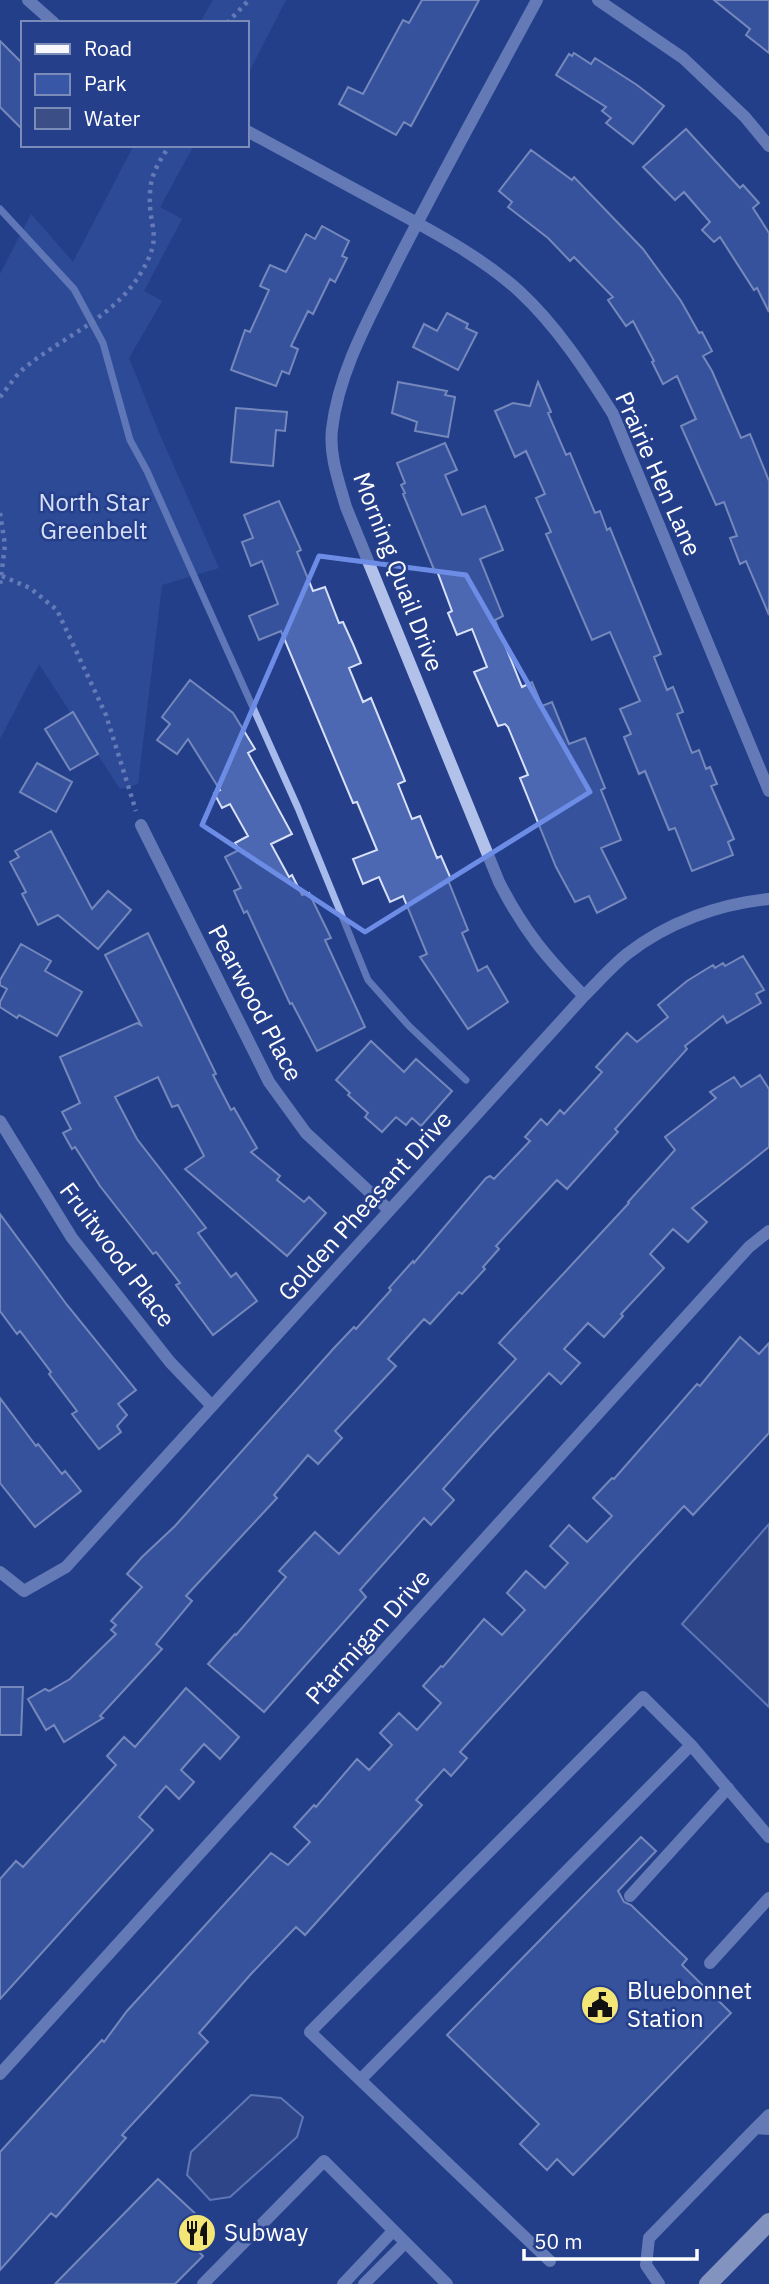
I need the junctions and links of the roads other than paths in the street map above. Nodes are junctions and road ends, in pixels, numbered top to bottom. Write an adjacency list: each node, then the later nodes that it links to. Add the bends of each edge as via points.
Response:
1 (28, 0): 4 (street)
2 (537, 0): 7 (street, Morning Quail Drive)
3 (597, 0): 6 (street, via 683,58)
4 (52, 21)
5 (248, 132): 7 (street, Prairie Hen Lane)
6 (769, 146)
7 (417, 223): 8 (street, Prairie Hen Lane, via 480,260 520,292 589,374 612,414); 11 (street, Morning Quail Drive, via 359,339 343,383 332,430 334,467 346,507 499,883 548,960)
8 (769, 791)
9 (141, 825): 13 (street, Pearwood Place, via 269,1082 306,1133)
10 (769, 899): 11 (street, Golden Pheasant Drive, via 737,902 681,921 627,953)
11 (583, 996): 13 (street, Golden Pheasant Drive)
12 (0, 1121): 15 (street, Fruitwood Place, via 72,1238 170,1362)
13 (389, 1210): 15 (street, Golden Pheasant Drive)
14 (769, 1231): 23 (street, Ptarmigan Drive)
15 (212, 1406): 16 (street, Golden Pheasant Drive, via 66,1567 24,1591)
16 (0, 1572)
17 (691, 1745): 18 (street); 24 (street); 24 (street, via 643,1697 310,2032)
18 (728, 1788): 19 (street); 20 (street)
19 (769, 1837)
20 (631, 1896)
21 (769, 1898): 22 (street)
22 (710, 1963)
23 (0, 2074)
24 (360, 2080): 30 (street)
25 (769, 2115): 26 (street)
26 (762, 2128): 35 (street, via 649,2238 646,2265)
27 (769, 2222): 36 (main road)
28 (393, 2231): 29 (street); 31 (street, via 324,2161); 32 (street)
29 (405, 2243): 33 (street); 34 (street)
30 (550, 2261)
31 (203, 2284)
32 (343, 2284)
33 (364, 2284)
34 (447, 2284)
35 (659, 2284)
36 (708, 2284)

